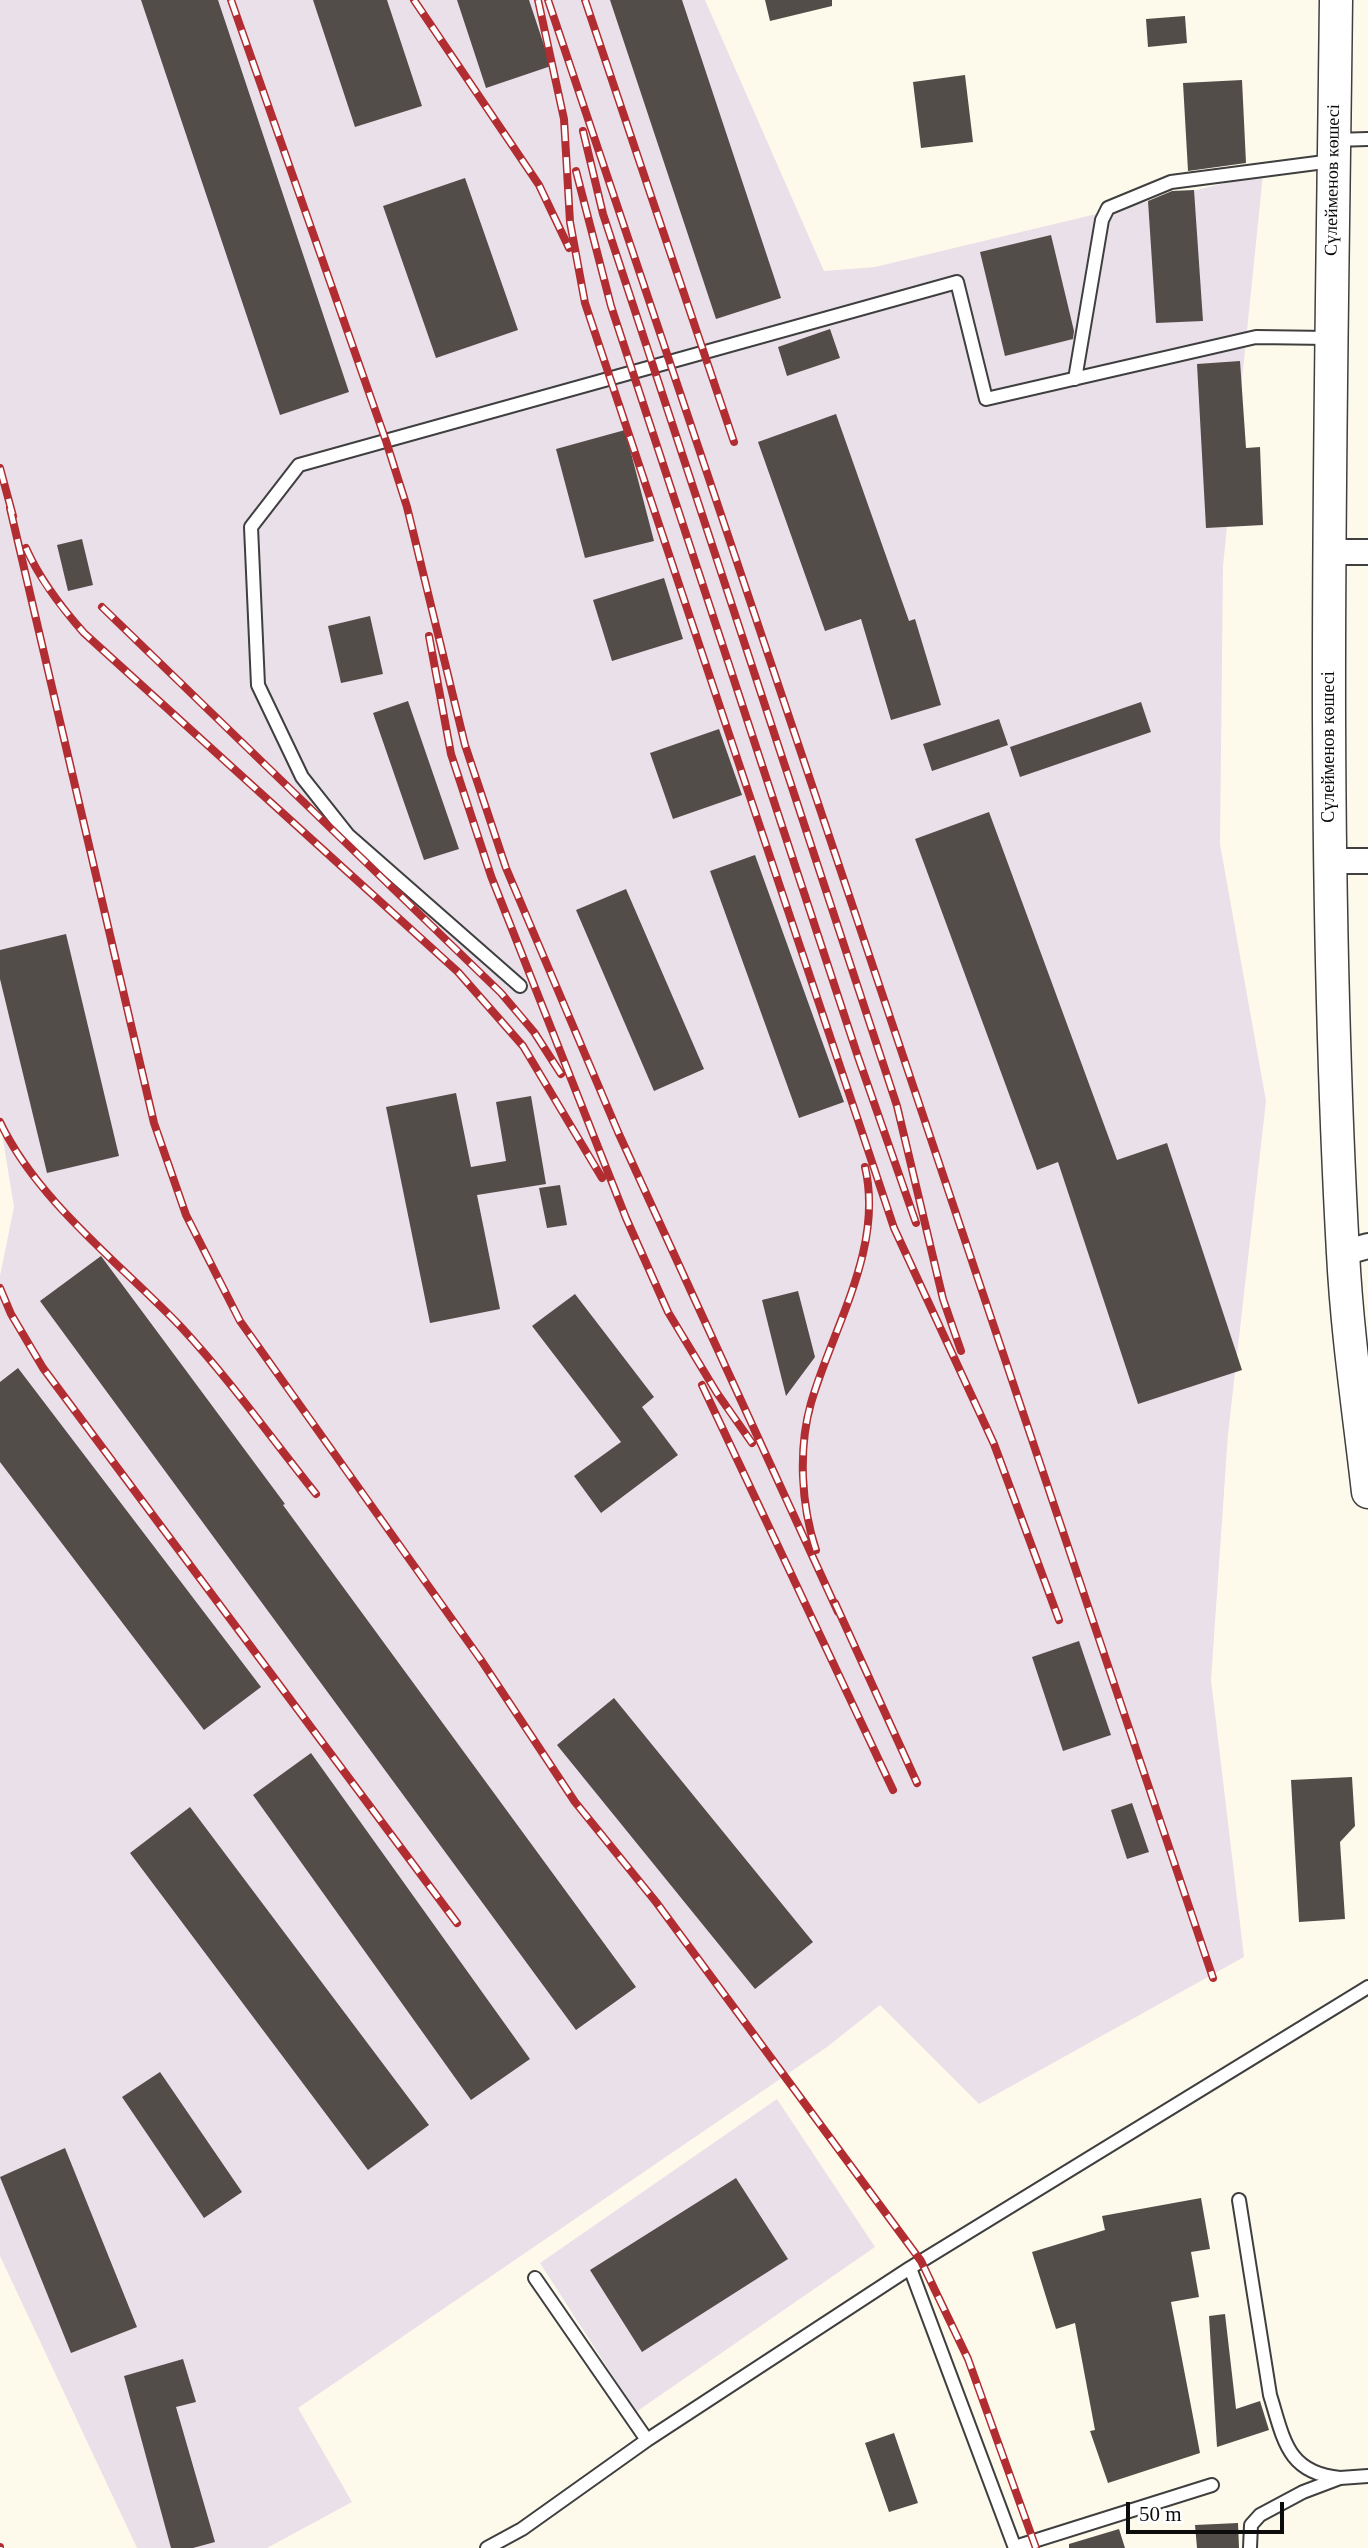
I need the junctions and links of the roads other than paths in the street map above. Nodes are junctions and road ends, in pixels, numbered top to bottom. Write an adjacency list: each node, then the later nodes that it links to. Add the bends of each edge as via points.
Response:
1 (1336, 0): 3 (street, Сүлейменов көшесі)
2 (1368, 139): 3 (lane)
3 (1334, 150): 4 (street, Сүлейменов көшесі); 5 (lane, via 1171,181 1108,208 1102,220)
4 (1331, 338): 5 (lane, via 1256,337); 6 (street, Сүлейменов көшесі)
5 (1075, 379): 10 (lane, via 986,399 957,282 299,465 251,527 258,685 302,777 348,835)
6 (1329, 552): 7 (street); 8 (street, Сүлейменов көшесі)
7 (1368, 552)
8 (1329, 861): 9 (street); 11 (street, Сүлейменов көшесі)
9 (1368, 861)
10 (520, 986)
11 (1355, 1250): 12 (street, Сүлейменов көшесі)
12 (1368, 1492)
13 (1368, 1987): 15 (lane)
14 (1239, 2200): 19 (lane, via 1270,2396 1278,2421 1298,2464 1310,2473)
15 (910, 2268): 17 (lane); 21 (lane)
16 (535, 2278): 17 (lane)
17 (647, 2441): 22 (lane, via 522,2529)
18 (1368, 2476): 19 (lane)
19 (1340, 2478): 23 (lane, via 1260,2515 1251,2525)
20 (1212, 2485): 21 (lane)
21 (1015, 2547)
22 (487, 2548)
23 (1250, 2548)

